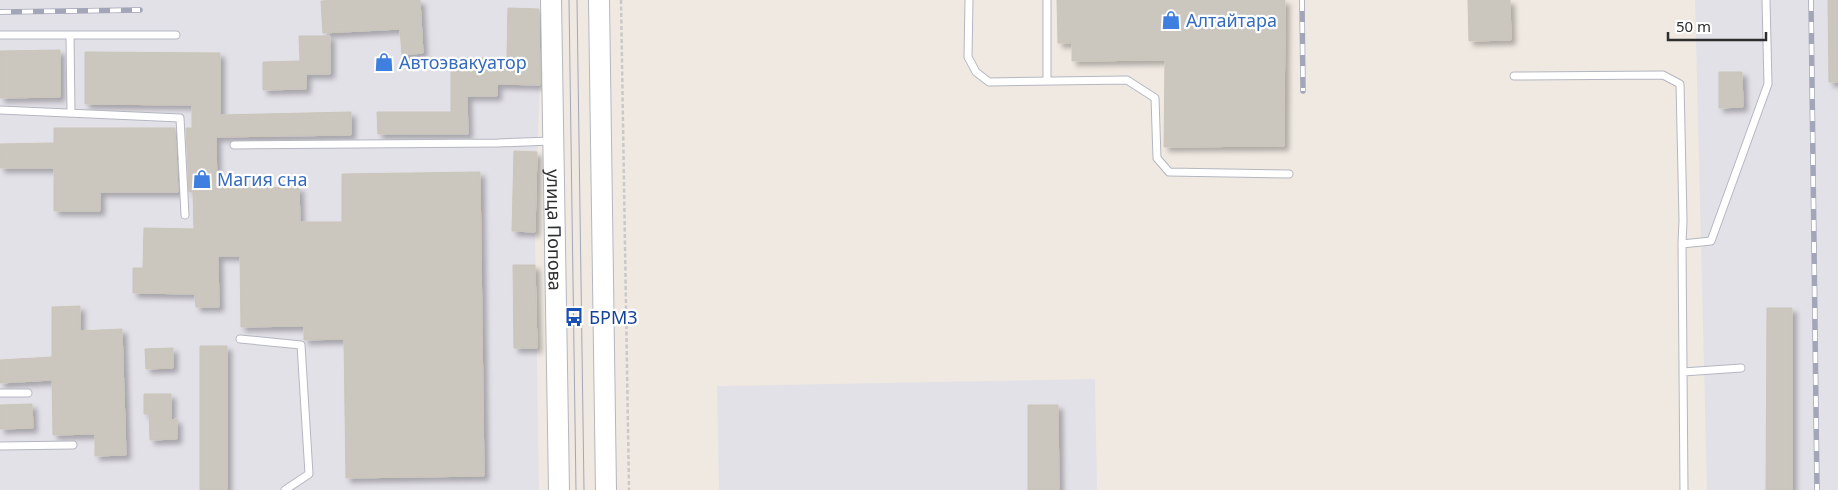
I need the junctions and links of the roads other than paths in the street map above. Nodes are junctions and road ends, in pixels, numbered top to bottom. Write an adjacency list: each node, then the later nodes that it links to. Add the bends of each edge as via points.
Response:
1 (552, 0): 13 (main road, улица Попова)
2 (599, 0): 27 (main road)
3 (969, 0): 10 (lane, via 968,57 976,72 989,82)
4 (1047, 0): 10 (lane)
5 (1766, 0): 17 (lane, via 1768,84 1711,241)
6 (0, 35): 7 (lane)
7 (70, 35): 8 (lane); 12 (lane)
8 (176, 35)
9 (1514, 76): 17 (lane, via 1663,75 1680,84)
10 (1047, 81): 15 (lane, via 1127,80 1155,98 1157,158 1170,172)
11 (0, 110): 12 (lane)
12 (71, 113): 16 (lane, via 180,118)
13 (554, 141): 14 (lane); 26 (main road, улица Попова)
14 (234, 145)
15 (1290, 174)
16 (185, 215)
17 (1682, 244): 20 (lane)
18 (240, 339): 25 (lane, via 301,345 309,474)
19 (1740, 368): 20 (lane)
20 (1683, 372): 28 (lane)
21 (0, 393): 22 (lane)
22 (28, 393)
23 (73, 445): 24 (lane)
24 (0, 446)
25 (284, 490)
26 (559, 490)
27 (606, 490)
28 (1684, 490)

